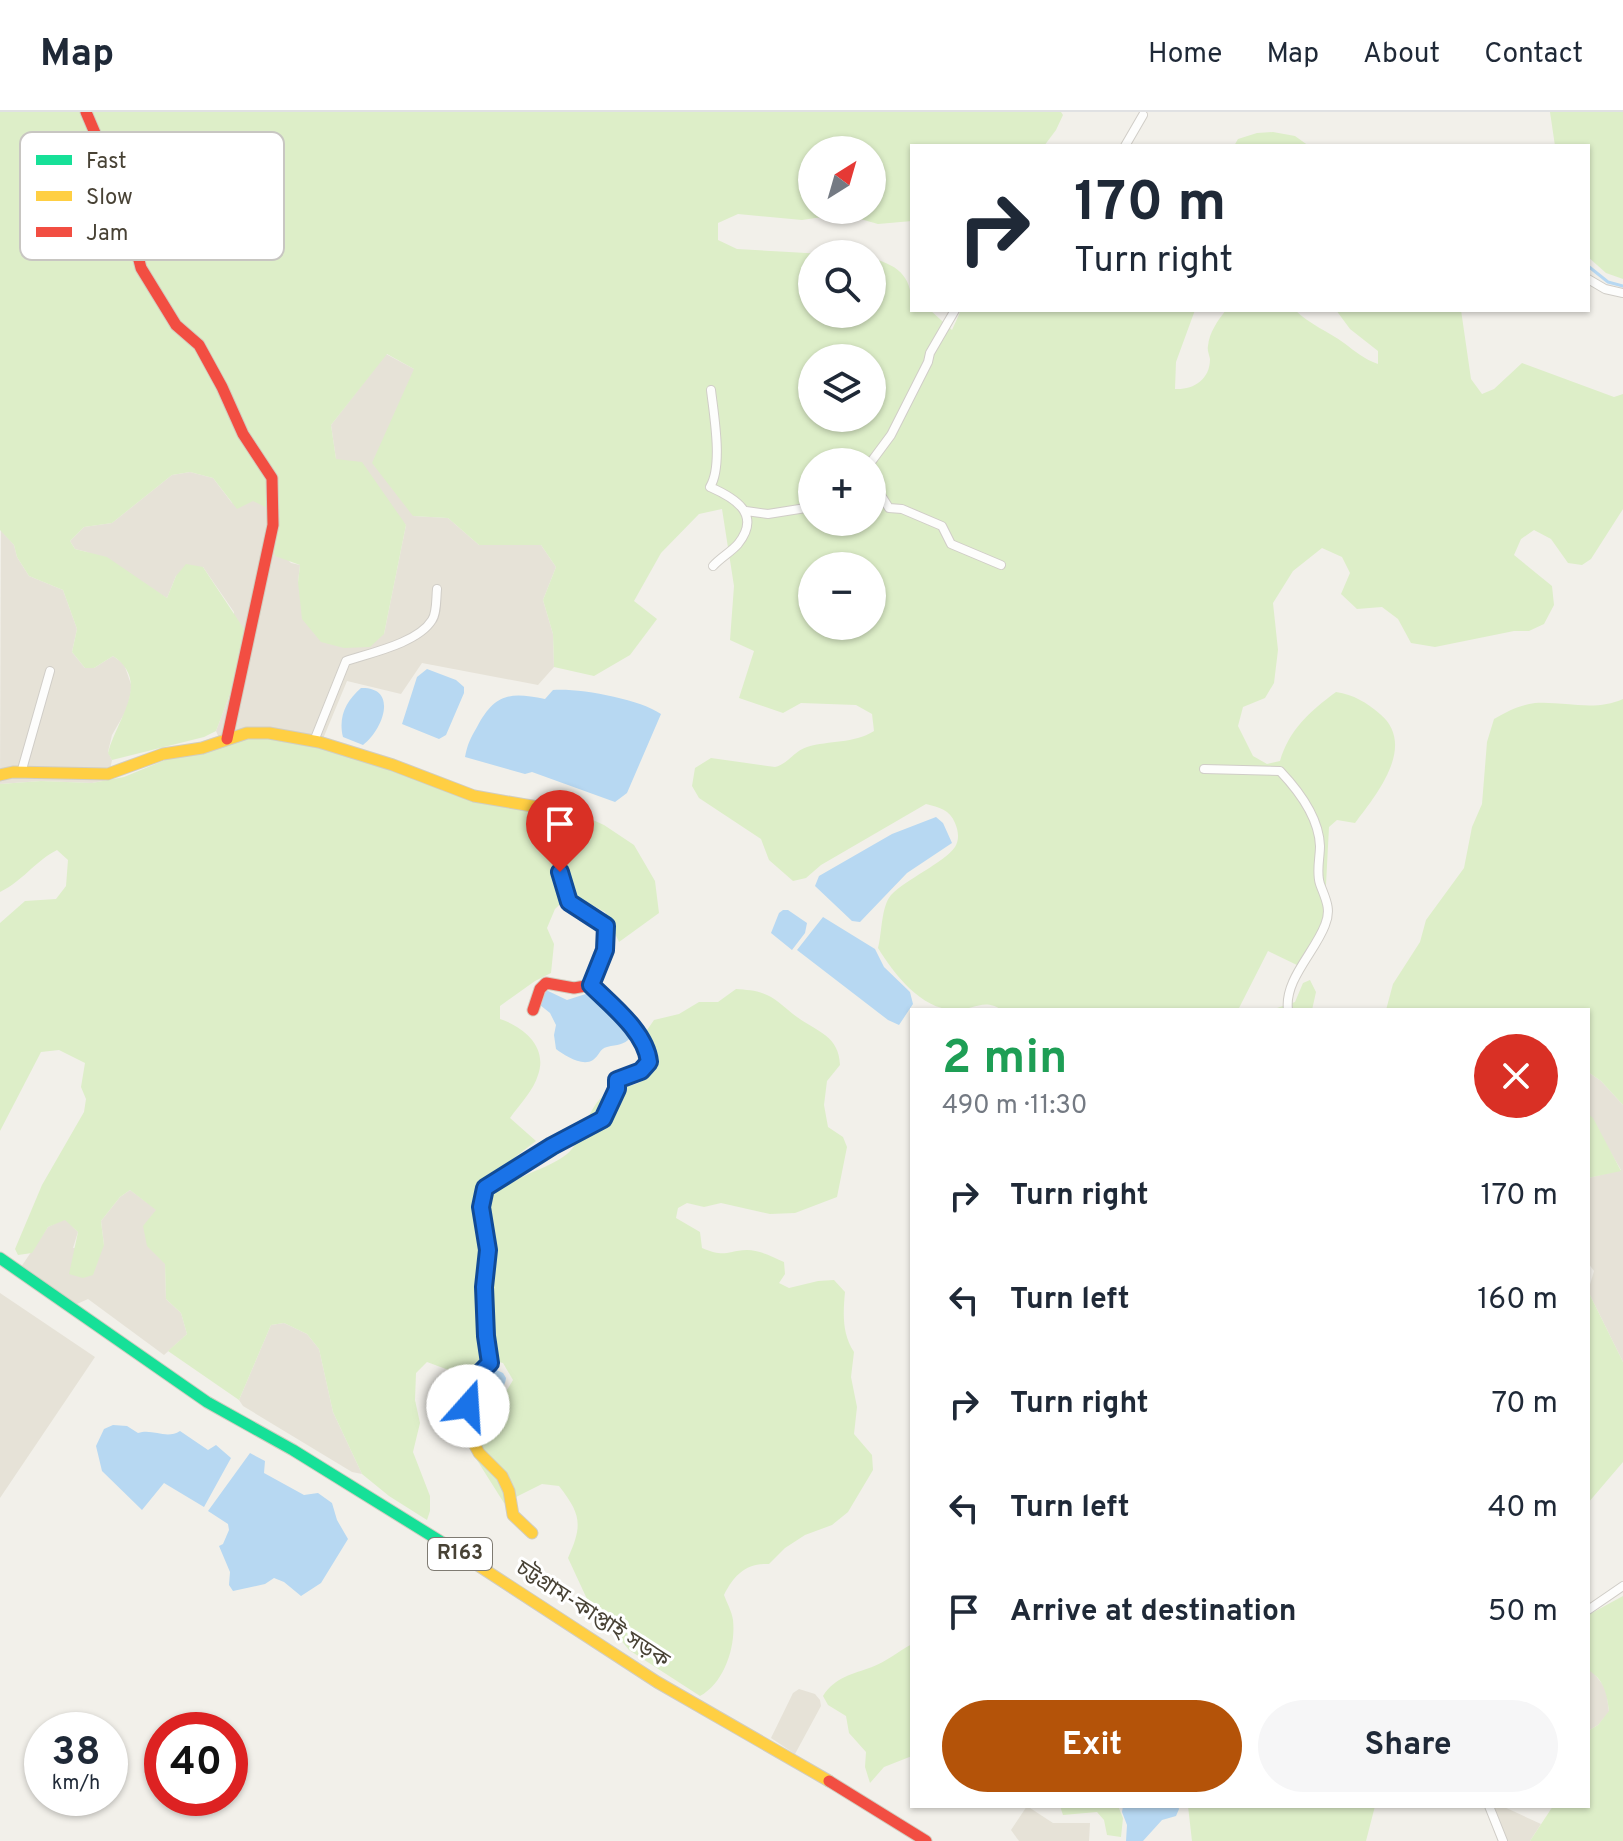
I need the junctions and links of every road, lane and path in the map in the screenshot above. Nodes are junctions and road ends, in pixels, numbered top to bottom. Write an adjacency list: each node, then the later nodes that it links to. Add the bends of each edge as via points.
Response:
1 (86, 112): 3 (street)
2 (1143, 115): 4 (street)
3 (95, 132)
4 (1126, 144)
5 (139, 260): 18 (street, via 176,325 199,345 243,434 272,478 273,525)
6 (1590, 280): 7 (street)
7 (1623, 293)
8 (954, 312): 10 (street)
9 (711, 390): 13 (street, via 717,452 710,487 736,499)
10 (881, 448)
11 (886, 503): 14 (street, via 942,526 951,544)
12 (798, 509): 13 (street)
13 (746, 511): 15 (street, via 745,531 737,546)
14 (1001, 565)
15 (713, 566)
16 (437, 589): 19 (street, via 433,619 421,631 346,661)
17 (50, 671): 21 (street)
18 (227, 739): 19 (street, via 269,733); 21 (street, via 108,774)
19 (314, 741): 23 (street, via 457,792 563,811 560,872 569,902 606,926 605,950)
20 (1204, 769): 24 (street, via 1280,771 1319,828 1318,871 1327,923 1298,974)
21 (21, 773): 22 (street)
22 (0, 775)
23 (591, 985): 25 (street, via 546,983); 27 (street, via 631,1027 648,1050 649,1062 617,1080 603,1119 485,1188 481,1207 488,1250 484,1287 490,1363 467,1386 470,1425 476,1449 505,1482 512,1516)
24 (1287, 1008)
25 (533, 1010)
26 (0, 1258): 31 (street, চট্টগ্রাম-কাপ্তাই সড়ক / R163, via 207,1402 497,1576 657,1682)
27 (532, 1533)
28 (1623, 1586): 29 (street)
29 (1590, 1609)
30 (1490, 1808): 32 (street)
31 (926, 1841)
32 (1503, 1841)

